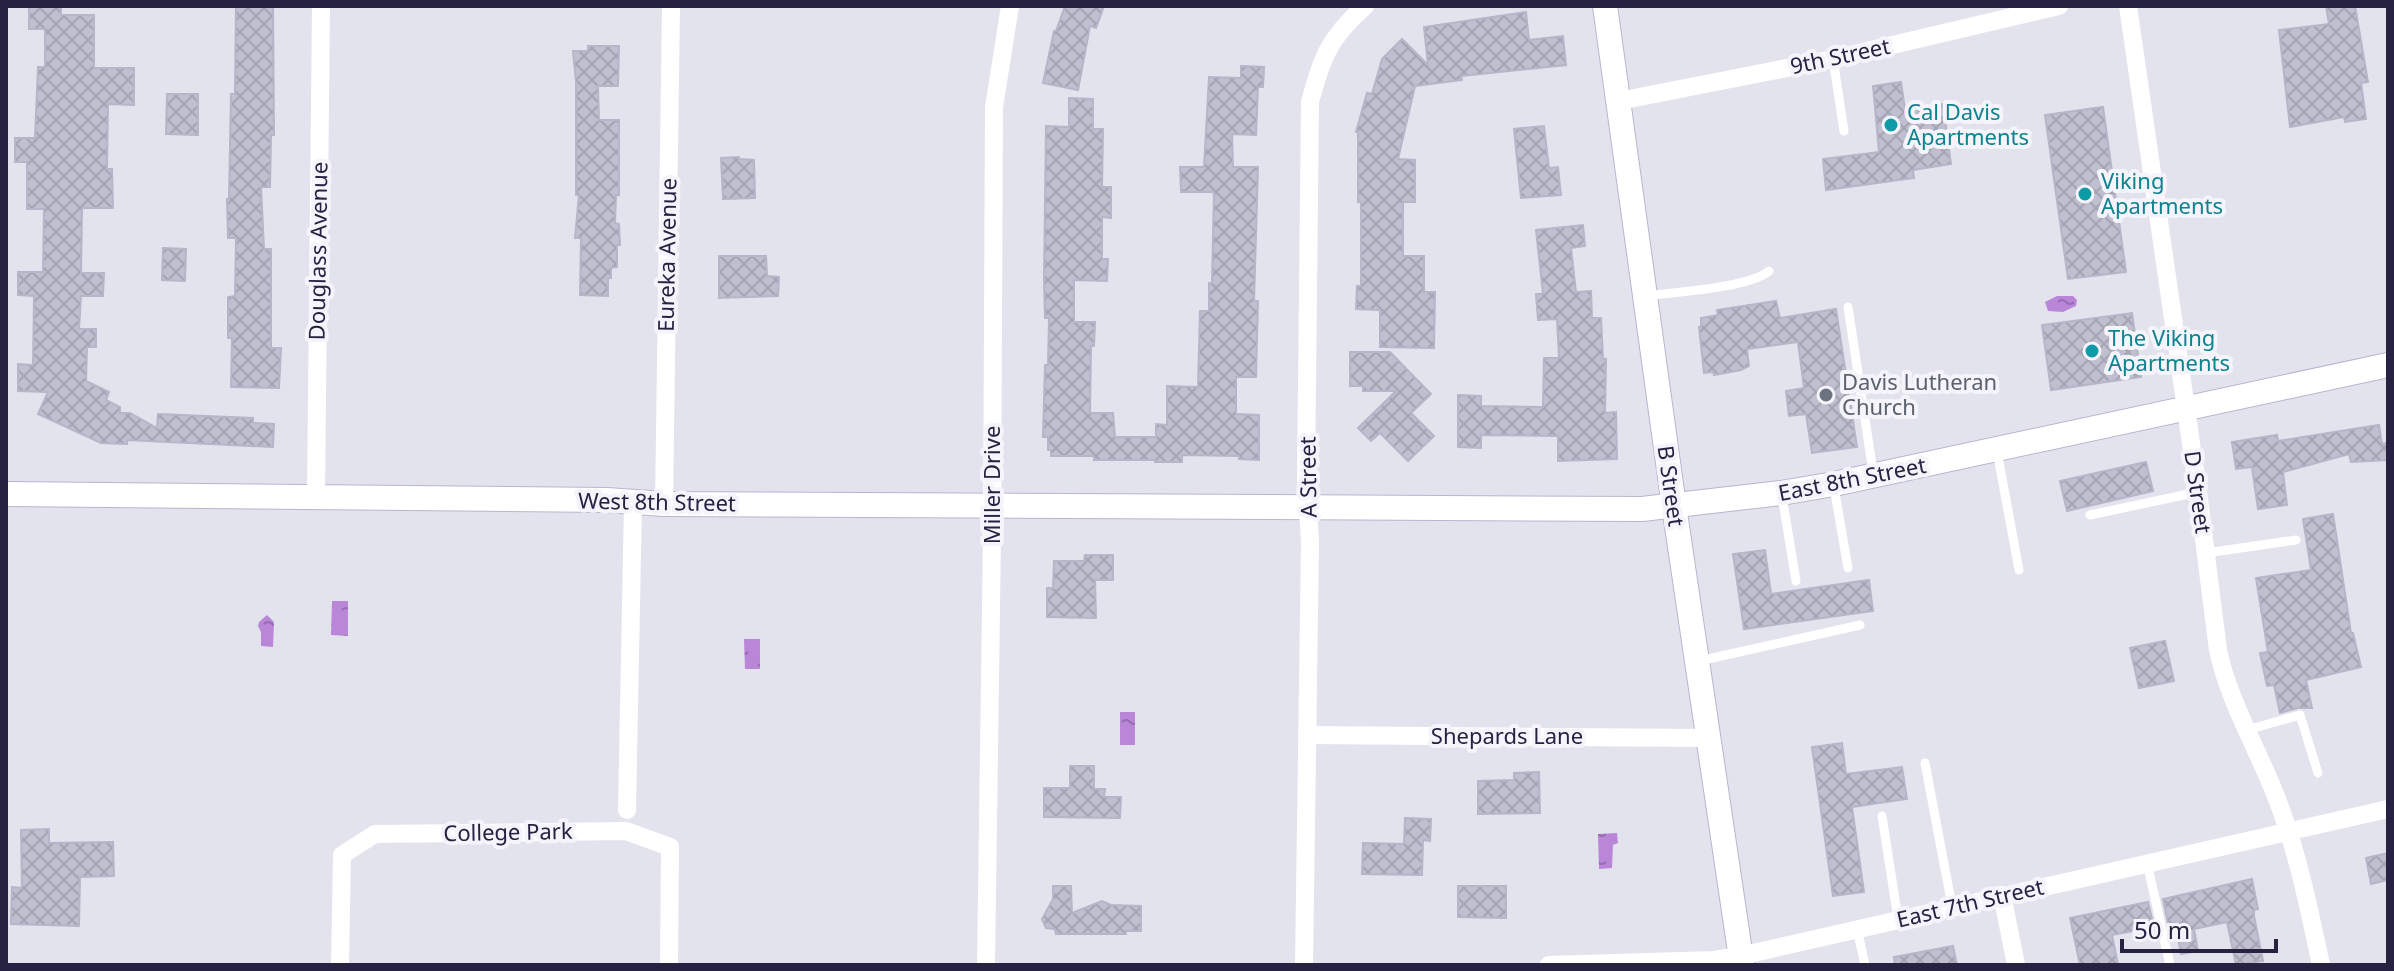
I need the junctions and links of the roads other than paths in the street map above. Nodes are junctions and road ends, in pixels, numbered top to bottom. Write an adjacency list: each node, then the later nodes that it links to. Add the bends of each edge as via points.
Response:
1 (321, 6): 22 (street, Douglass Avenue)
2 (671, 6): 24 (street, Eureka Avenue)
3 (1010, 6): 25 (street, Miller Drive, via 994,107)
4 (1365, 6): 27 (street, A Street, via 1340,28 1320,62 1310,102)
5 (1605, 6): 9 (street, B Street)
6 (2059, 6): 8 (street, 9th Street)
7 (2128, 6): 15 (street, D Street)
8 (1833, 59): 9 (street, 9th Street); 10 (lane)
9 (1619, 101): 12 (street, B Street)
10 (1844, 131)
11 (1769, 271): 12 (lane, via 1742,282)
12 (1646, 296): 26 (street, B Street)
13 (1848, 307): 17 (lane)
14 (2388, 365): 15 (street, East 8th Street)
15 (2186, 410): 16 (street, East 8th Street); 19 (street, D Street)
16 (1997, 451): 17 (street, East 8th Street); 32 (lane)
17 (1873, 476): 18 (street, East 8th Street)
18 (1834, 484): 20 (street, East 8th Street); 31 (lane)
19 (2198, 492): 28 (lane); 30 (street, D Street)
20 (1781, 493): 26 (street, East 8th Street); 33 (lane)
21 (6, 494): 22 (street, West 8th Street)
22 (316, 496): 23 (street, West 8th Street)
23 (633, 503): 24 (street, West 8th Street); 42 (street)
24 (664, 504): 25 (street, West 8th Street)
25 (992, 504): 27 (street, West 8th Street); 55 (street, Miller Drive)
26 (1674, 506): 27 (street, East 8th Street); 35 (street, B Street)
27 (1307, 508): 37 (street, A Street)
28 (2090, 515)
29 (2296, 540): 30 (lane)
30 (2206, 553): 36 (street, D Street, via 2224,675)
31 (1848, 568)
32 (2019, 570)
33 (1796, 581)
34 (1860, 625): 35 (lane)
35 (1697, 662): 38 (street, B Street)
36 (2247, 730): 40 (lane, via 2300,715); 44 (street, D Street)
37 (1307, 735): 38 (street, Shepards Lane); 56 (street, A Street)
38 (1707, 738): 50 (street, B Street)
39 (1925, 763): 47 (lane)
40 (2318, 773)
41 (2388, 809): 44 (street, East 7th Street)
42 (627, 810)
43 (1882, 816): 48 (lane)
44 (2288, 830): 45 (street, East 7th Street); 61 (street, D Street)
45 (2147, 863): 46 (street, East 7th Street); 60 (lane)
46 (2002, 895): 47 (street, East 7th Street); 59 (street)
47 (1952, 906): 48 (street, East 7th Street)
48 (1898, 919): 49 (street, East 7th Street)
49 (1857, 929): 50 (street, East 7th Street); 58 (lane)
50 (1741, 961): 52 (street, East 7th Street)
51 (1574, 964): 52 (street, East 7th Street); 57 (street, East 7th Street)
52 (1667, 964)
53 (340, 965): 54 (street, College Park, via 342,855 375,834 626,831 670,847)
54 (669, 965)
55 (986, 965)
56 (1304, 965)
57 (1549, 965)
58 (1865, 965)
59 (2016, 965)
60 (2170, 965)
61 (2321, 965)

